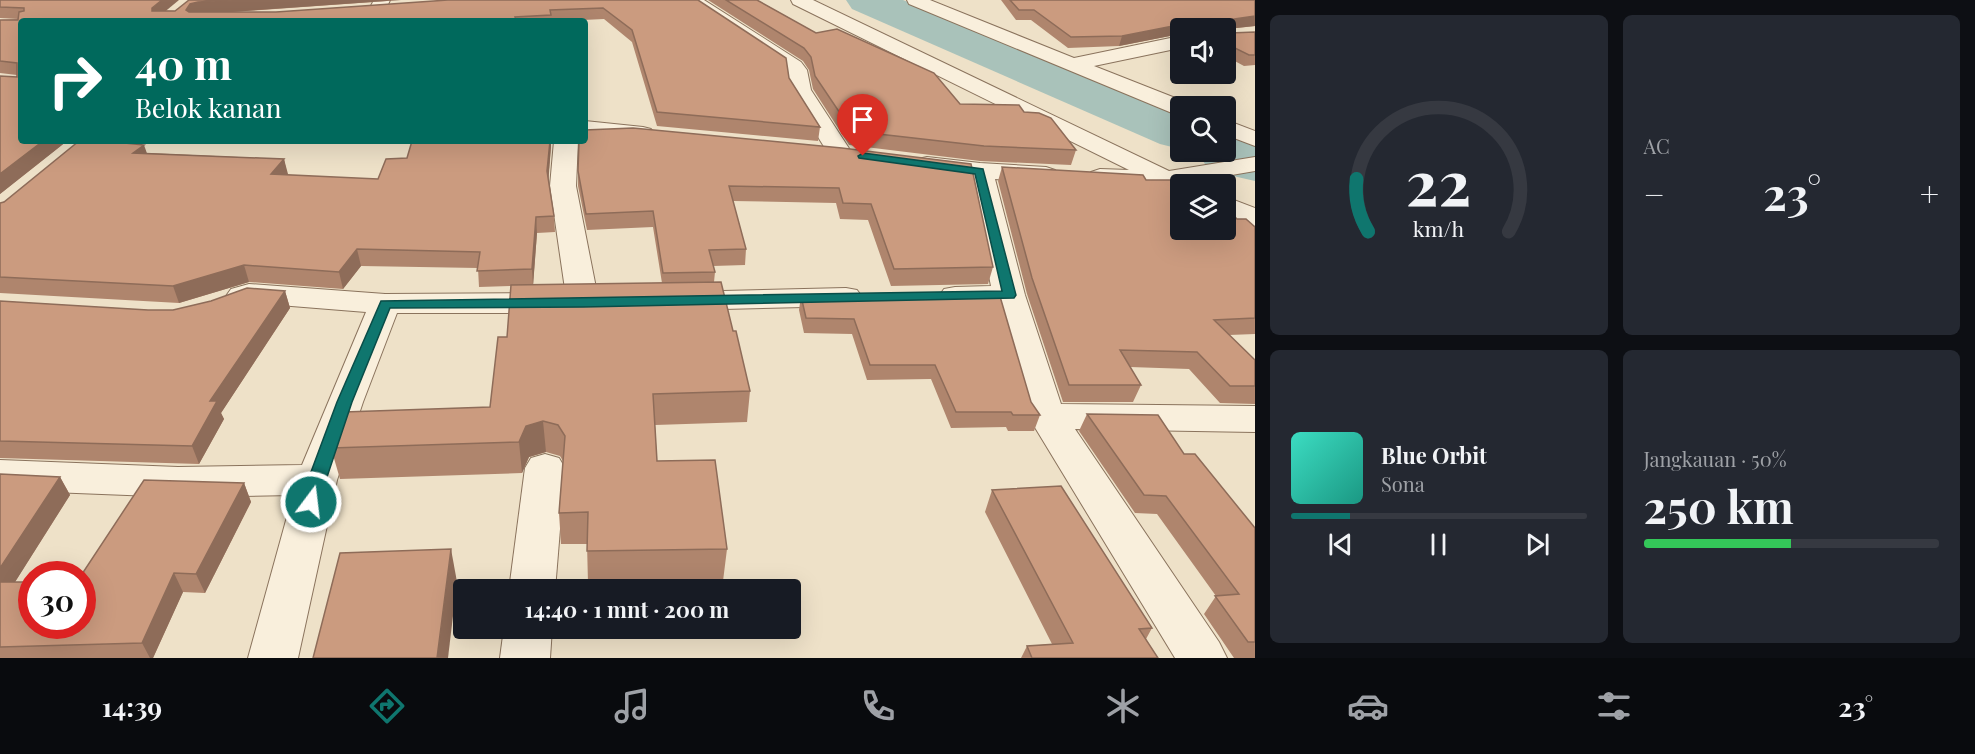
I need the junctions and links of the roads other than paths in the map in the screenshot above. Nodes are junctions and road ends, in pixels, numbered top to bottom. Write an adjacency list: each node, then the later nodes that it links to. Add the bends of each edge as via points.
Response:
1 (692, 0): 14 (street, via 796,68 800,90)
2 (799, 0): 19 (street)
3 (915, 0): 7 (street)
4 (381, 10): 5 (street)
5 (354, 11)
6 (1170, 44): 7 (street)
7 (1074, 64): 8 (street)
8 (1170, 104)
9 (588, 128): 11 (street)
10 (1236, 131): 12 (street)
11 (661, 135)
12 (1255, 139)
13 (566, 144): 27 (street, via 563,186 595,303)
14 (840, 153)
15 (910, 162): 17 (street)
16 (1255, 164): 18 (street)
17 (980, 171): 20 (street); 23 (street)
18 (1209, 174)
19 (1170, 175)
20 (1170, 179)
21 (1236, 209): 22 (street)
22 (1255, 218)
23 (1009, 295): 24 (street); 29 (street)
24 (928, 296)
25 (871, 297): 26 (street)
26 (652, 301)
27 (385, 304): 28 (street, via 249,293); 33 (street)
28 (216, 305)
29 (1047, 416): 30 (street); 38 (street)
30 (1255, 419)
31 (545, 468): 34 (street)
32 (0, 475): 33 (street, via 178,482)
33 (317, 480): 36 (street)
34 (533, 579)
35 (527, 639): 37 (street)
36 (273, 658)
37 (525, 658)
38 (1202, 658)

